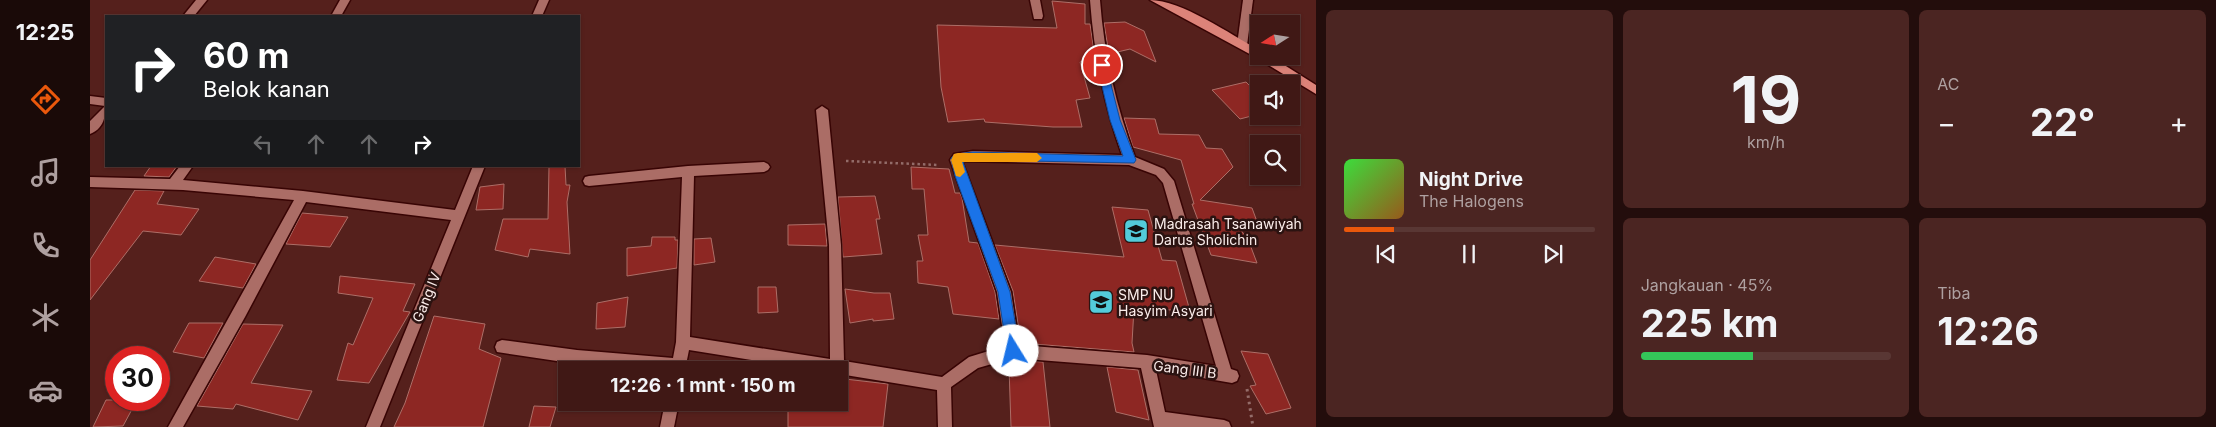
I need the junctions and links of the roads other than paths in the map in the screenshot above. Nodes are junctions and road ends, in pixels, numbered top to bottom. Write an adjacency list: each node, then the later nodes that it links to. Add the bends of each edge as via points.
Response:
1 (202, 0): 8 (street)
2 (345, 0): 9 (street)
3 (544, 0): 10 (street)
4 (1035, 0): 11 (street)
5 (1095, 0): 21 (street, via 1106,86)
6 (1155, 0): 12 (main road)
7 (1248, 0): 12 (street)
8 (189, 15)
9 (337, 15)
10 (537, 15)
11 (1038, 16)
12 (1242, 45): 13 (main road)
13 (1250, 50)
14 (1275, 65): 15 (main road)
15 (1316, 90)
16 (90, 100): 17 (street)
17 (105, 102)
18 (822, 110): 37 (street, via 835,245)
19 (105, 111): 20 (street)
20 (90, 129)
21 (1130, 160): 33 (street, via 973,156 956,160 1002,284); 38 (street, Gang III B, via 1160,172 1168,181 1228,375)
22 (186, 167): 28 (street)
23 (479, 167): 30 (street, Gang IV)
24 (764, 167): 25 (street)
25 (688, 171): 26 (street); 31 (street)
26 (588, 181)
27 (90, 182): 28 (street)
28 (173, 184): 29 (street)
29 (302, 196): 30 (street); 43 (street)
30 (459, 216): 44 (street, Gang IV)
31 (683, 342): 35 (street); 36 (street)
32 (502, 347): 34 (street)
33 (1013, 351): 38 (street); 40 (street, via 974,362)
34 (614, 361)
35 (679, 361)
36 (806, 361)
37 (838, 361)
38 (1147, 362): 42 (street, Gang III B)
39 (848, 368): 40 (street)
40 (944, 384): 46 (street)
41 (670, 411): 45 (street)
42 (1160, 423): 47 (street)
43 (175, 427)
44 (374, 427)
45 (667, 427)
46 (945, 427)
47 (1224, 427)

